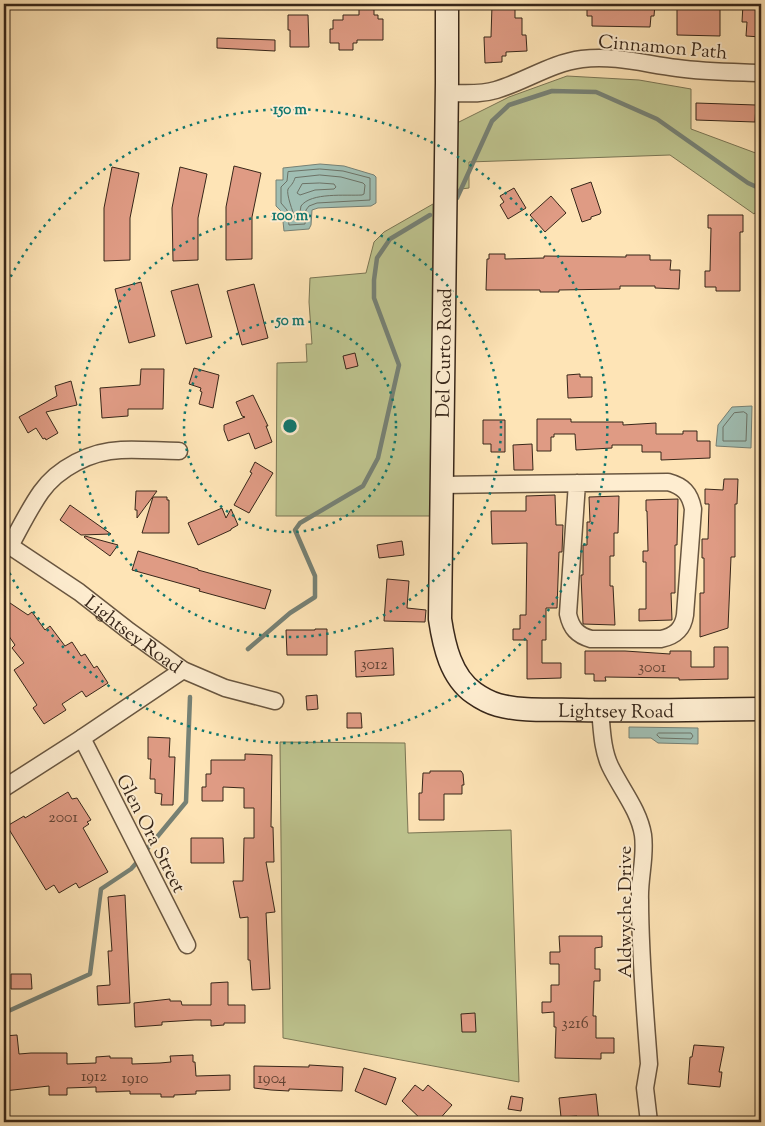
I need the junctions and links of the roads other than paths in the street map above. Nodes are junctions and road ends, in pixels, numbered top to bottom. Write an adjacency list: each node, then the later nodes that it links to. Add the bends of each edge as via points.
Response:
1 (446, 4): 3 (street, Del Curto Road)
2 (761, 73): 3 (street, Cinnamon Path, via 695,70 626,59 581,59 482,93)
3 (447, 93): 6 (street, Del Curto Road)
4 (179, 452): 7 (street, via 121,450 88,457 70,466 41,491)
5 (577, 483): 5 (street, via 668,482 677,484 691,498 693,509 685,615 684,624 677,633 661,639 591,639 576,631 570,623); 6 (street)
6 (442, 485): 9 (street, Del Curto Road, via 440,619 451,663)
7 (7, 545): 8 (street, Lightsey Road, via 71,586)
8 (183, 670): 10 (street, Lightsey Road, via 225,688); 13 (street)
9 (474, 693): 12 (street, Lightsey Road, via 497,705 521,709)
10 (275, 701)
11 (761, 709): 12 (street, Lightsey Road)
12 (600, 710): 16 (street, Aldwyche Drive, via 603,748 643,834 644,861 639,889 649,1064 645,1088)
13 (82, 738): 14 (street); 15 (street, Glen Ora Street)
14 (4, 788)
15 (187, 945)
16 (649, 1122)

